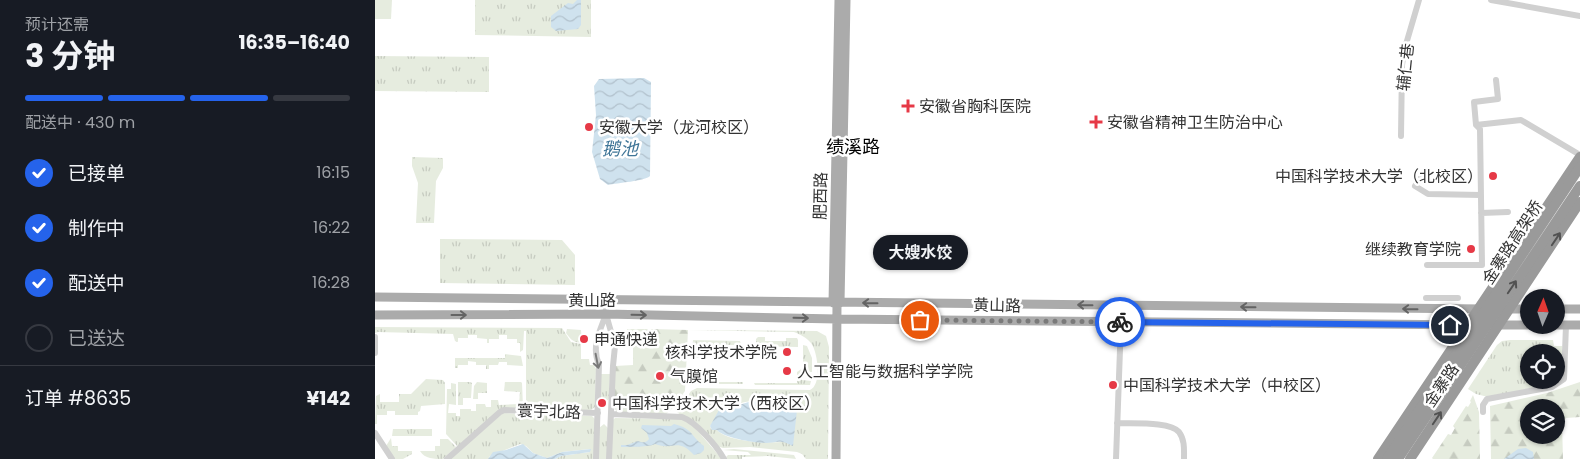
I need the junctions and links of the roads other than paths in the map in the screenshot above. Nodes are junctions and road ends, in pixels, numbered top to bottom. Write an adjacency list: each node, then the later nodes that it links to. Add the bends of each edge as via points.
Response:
1 (839, 0): 23 (main road, 肥西路)
2 (845, 0): 23 (main road, 肥西路)
3 (1419, 0): 8 (street, 辅仁巷, via 1402,65)
4 (1491, 0): 5 (street)
5 (1580, 16)
6 (1496, 80): 7 (street, via 1498,98 1473,102)
7 (1476, 125): 9 (street, via 1521,120); 13 (street, via 1480,130)
8 (1401, 136)
9 (1580, 156): 25 (highway)
10 (1580, 167): 55 (highway, 金寨路高架桥, bridge)
11 (1425, 172): 13 (street, via 1415,186 1427,194)
12 (1580, 186): 56 (highway, 金寨路高架桥, one-way to 12, bridge)
13 (1481, 195): 16 (street)
14 (1580, 202): 24 (highway, 金寨路, one-way to 14)
15 (1508, 212): 16 (street)
16 (1481, 213): 17 (street, via 1482,265)
17 (1427, 265)
18 (375, 298): 19 (main road, 黄山路)
19 (425, 298): 22 (main road, 黄山路); 31 (main road)
20 (1426, 298): 21 (street)
21 (1458, 298)
22 (606, 301): 23 (main road, 黄山路); 30 (street)
23 (837, 303): 25 (main road, 黄山路, one-way to 23); 32 (main road, 肥西路)
24 (1509, 308): 25 (main road, 黄山路); 26 (main road, 黄山路); 35 (highway, 金寨路)
25 (1478, 309): 34 (highway)
26 (1520, 309)
27 (1565, 309): 28 (main road)
28 (1580, 309)
29 (375, 314): 31 (main road, 黄山路)
30 (606, 314): 31 (main road, 黄山路, one-way to 30); 32 (main road, 黄山路, one-way to 32); 41 (street, one-way to 41, via 595,346 599,364); 43 (street, via 615,346)
31 (425, 315)
32 (837, 319): 33 (main road, 黄山路); 51 (main road, 肥西路)
33 (1121, 322): 34 (main road, 黄山路); 44 (street)
34 (1468, 325): 35 (main road, 黄山路); 54 (highway)
35 (1499, 325): 36 (main road, 黄山路); 57 (highway, 金寨路, one-way to 35)
36 (1520, 325)
37 (1566, 325): 38 (main road); 42 (street, via 1564,379 1552,387 1487,399)
38 (1580, 326)
39 (375, 337): 40 (street)
40 (375, 353)
41 (598, 413): 43 (street, via 605,406); 43 (street, via 603,422); 47 (street, 寰宇北路, via 505,410); 48 (street)
42 (1483, 413)
43 (611, 414): 49 (street); 50 (street, via 682,417 693,423)
44 (1117, 423): 52 (street); 53 (street, via 1171,426 1179,432 1184,444)
45 (375, 433): 46 (street)
46 (392, 459)
47 (447, 459)
48 (596, 459)
49 (609, 459)
50 (724, 459)
51 (836, 459)
52 (1116, 459)
53 (1184, 459)
54 (1378, 459)
55 (1387, 459)
56 (1398, 459)
57 (1410, 459)

